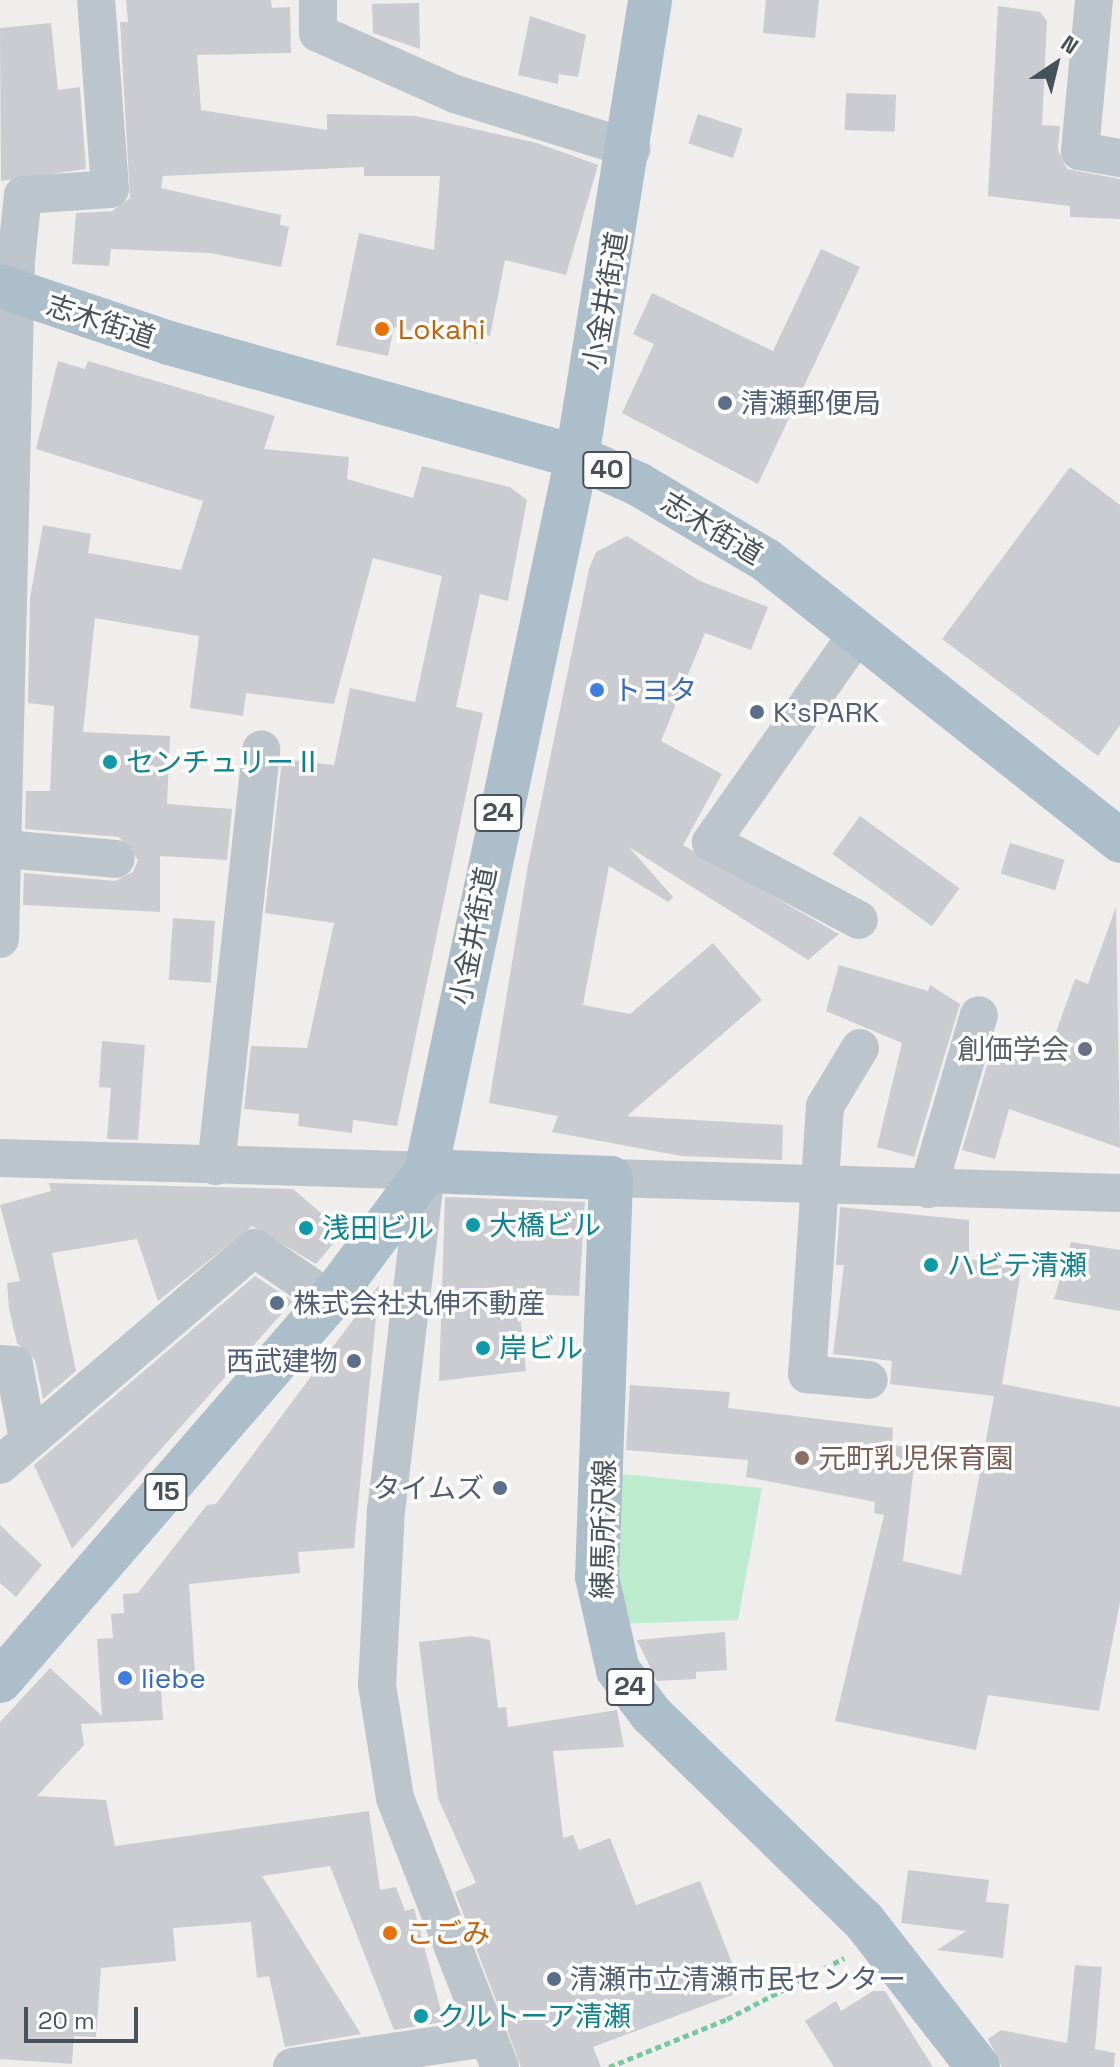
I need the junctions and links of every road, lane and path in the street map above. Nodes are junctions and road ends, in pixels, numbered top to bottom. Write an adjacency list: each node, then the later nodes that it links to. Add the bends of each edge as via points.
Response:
1 (96, 0): 7 (street, via 110,189 23,195)
2 (318, 0): 5 (street, via 318,33 455,94)
3 (650, 0): 5 (main road, 小金井街道 / 24)
4 (1094, 0): 6 (street, via 1080,151)
5 (632, 149): 8 (main road, 小金井街道 / 24)
6 (1119, 158)
7 (7, 289): 8 (main road, 志木街道 / 40); 12 (street)
8 (577, 457): 9 (main road, 志木街道 / 40, via 702,518); 20 (main road, 小金井街道 / 24)
9 (858, 633): 11 (main road, 志木街道 / 40); 14 (street, via 711,842)
10 (261, 749): 19 (street)
11 (1120, 841)
12 (5, 849): 13 (street); 15 (street)
13 (116, 859)
14 (859, 920)
15 (1, 927)
16 (979, 1015): 23 (street)
17 (860, 1048): 22 (street, via 825,1106)
18 (0, 1158): 19 (street)
19 (216, 1166): 20 (street)
20 (426, 1171): 21 (main road); 25 (main road, 小金井街道 / 15); 32 (street, via 386,1509 377,1685 395,1798)
21 (611, 1178): 22 (street); 31 (main road, 練馬所沢線 / 24, via 597,1577 618,1670 651,1714)
22 (821, 1184): 23 (street); 27 (street, via 807,1374)
23 (928, 1189): 24 (street)
24 (1120, 1193)
25 (330, 1300): 28 (street, via 254,1248); 30 (main road, 小金井街道 / 15)
26 (0, 1364): 28 (street, via 14,1365)
27 (869, 1380)
28 (28, 1439): 29 (street)
29 (0, 1465)
30 (0, 1681)
31 (878, 1939): 34 (path, via 727,2019); 35 (main road, 練馬所沢線 / 24)
32 (494, 2052): 33 (street)
33 (292, 2067)
34 (609, 2067)
35 (978, 2067)

